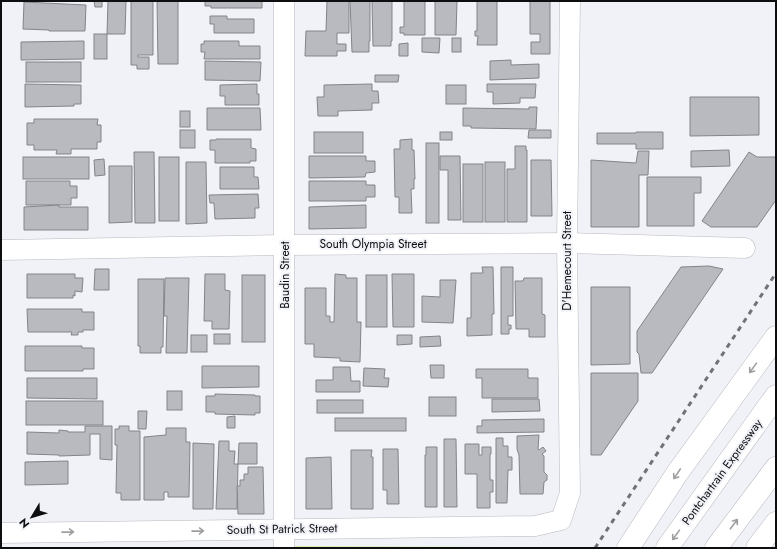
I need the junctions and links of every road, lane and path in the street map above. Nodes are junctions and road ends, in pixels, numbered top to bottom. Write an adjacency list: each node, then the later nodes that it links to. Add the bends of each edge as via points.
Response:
1 (284, 1): 4 (street, Baudin Street)
2 (570, 1): 3 (street, D'Hemecourt Street)
3 (567, 243): 4 (street, South Olympia Street); 5 (street, South Olympia Street); 10 (street, D'Hemecourt Street, via 570,493)
4 (285, 245): 6 (street, South Olympia Street); 13 (street, Baudin Street)
5 (745, 248)
6 (1, 250)
7 (776, 337): 14 (highway, one-way to 14, via 678,472)
8 (776, 396): 15 (highway, Pontchartrain Expressway, one-way to 15)
9 (776, 468): 16 (highway, one-way to 9)
10 (561, 520): 13 (street, South St Patrick Street, via 535,526)
11 (776, 523): 17 (highway)
12 (1, 533): 13 (street, South St Patrick Street, one-way to 13)
13 (284, 539)
14 (628, 548)
15 (667, 548)
16 (716, 548)
17 (757, 548)

